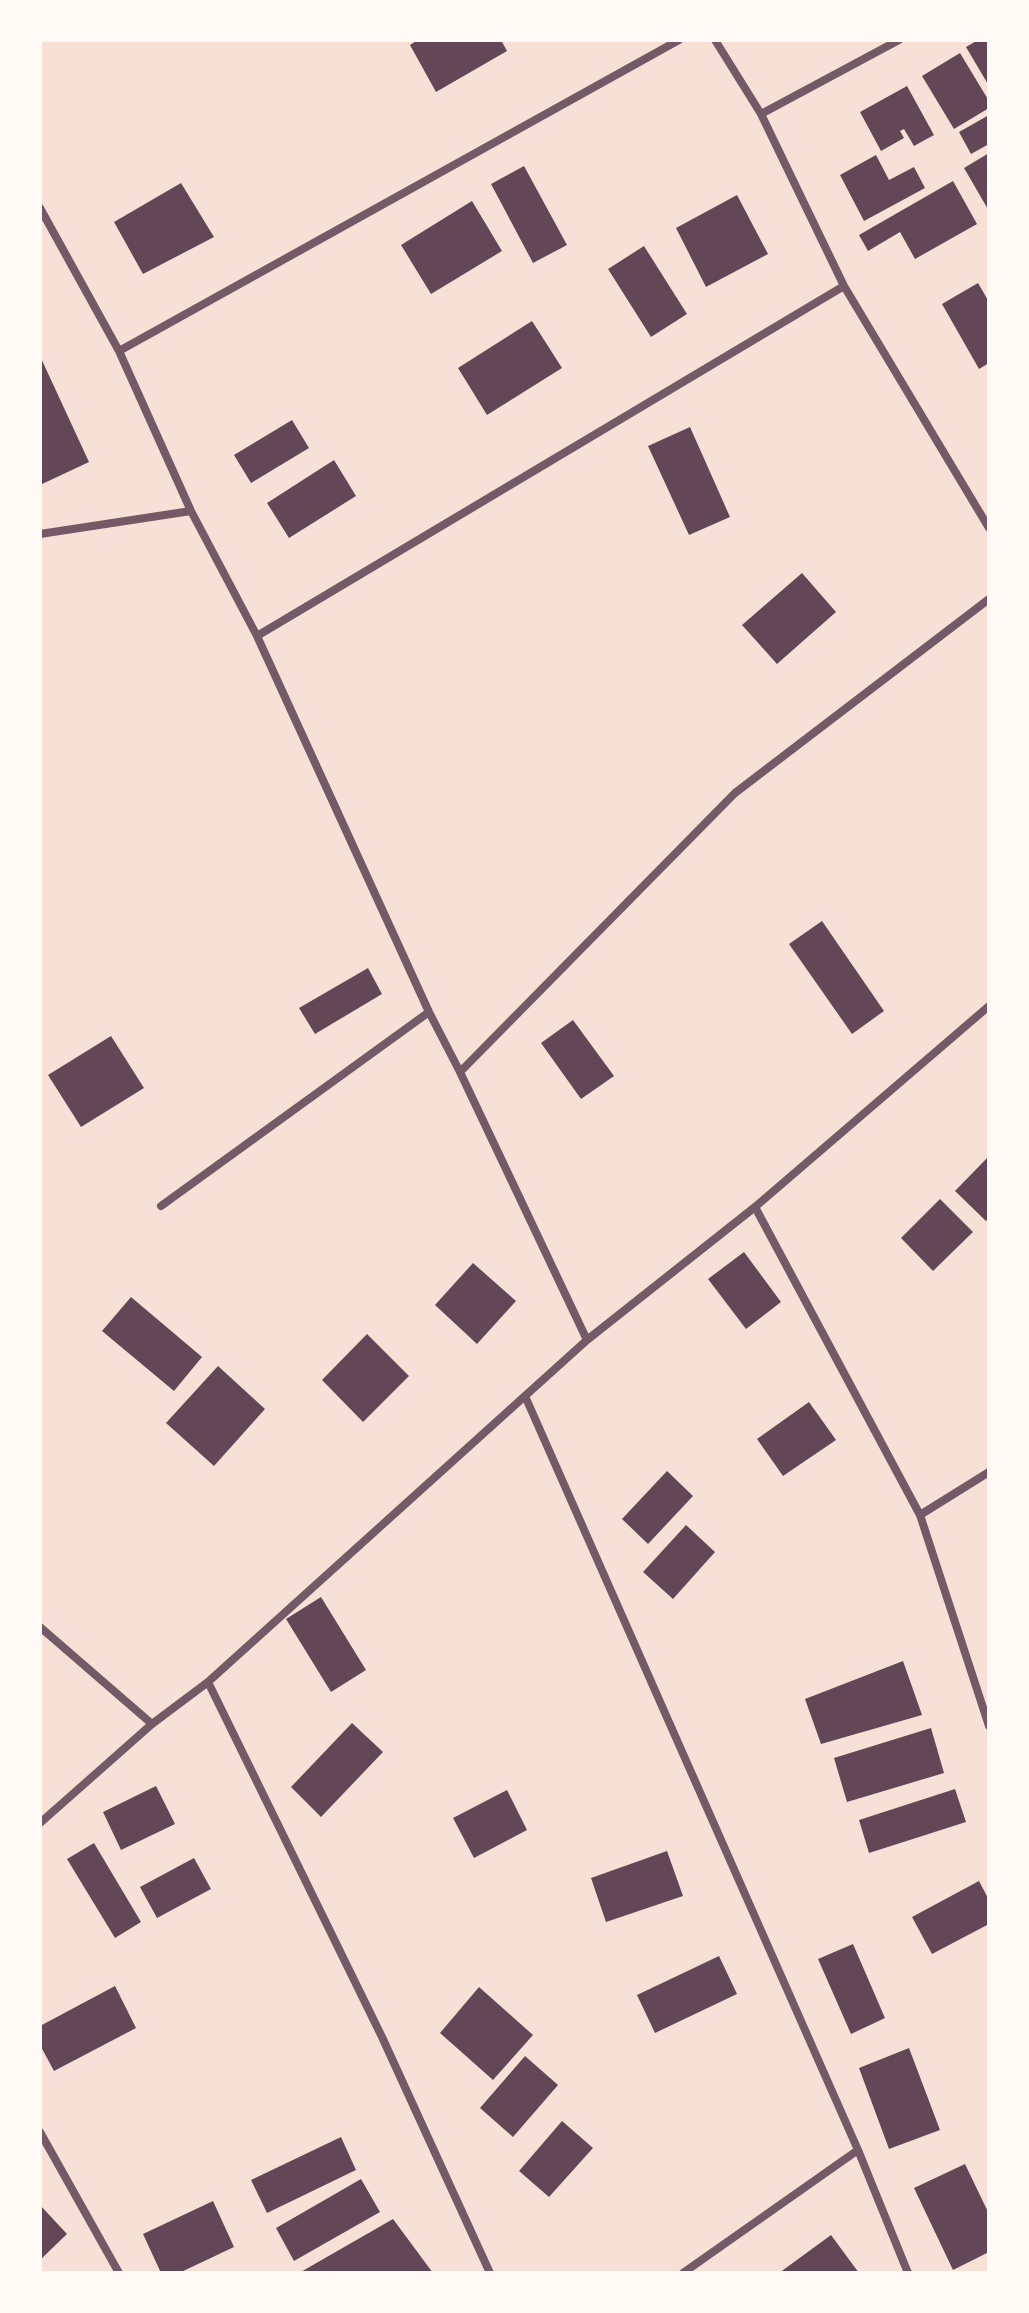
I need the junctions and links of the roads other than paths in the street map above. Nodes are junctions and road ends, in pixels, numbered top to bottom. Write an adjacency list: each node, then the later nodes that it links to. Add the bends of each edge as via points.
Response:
1 (679, 40): 7 (street)
2 (715, 40): 4 (street)
3 (899, 40): 4 (street)
4 (761, 114): 6 (street)
5 (40, 208): 7 (street)
6 (844, 286): 9 (street); 12 (street)
7 (119, 351): 8 (street)
8 (191, 511): 10 (street); 12 (street)
9 (989, 528)
10 (40, 534)
11 (989, 599): 15 (street, via 735,793)
12 (257, 636): 14 (street)
13 (989, 1006): 17 (street)
14 (429, 1012): 15 (street); 16 (street)
15 (460, 1072): 18 (street)
16 (161, 1206)
17 (755, 1207): 18 (street); 21 (street)
18 (587, 1340): 19 (street)
19 (525, 1396): 23 (street); 28 (street)
20 (989, 1472): 21 (street)
21 (920, 1515): 25 (street)
22 (40, 1627): 24 (street)
23 (208, 1682): 24 (street); 30 (street, via 382,2037)
24 (152, 1724): 26 (street)
25 (989, 1726)
26 (40, 1823)
27 (40, 2132): 29 (street)
28 (858, 2150): 31 (street); 32 (street)
29 (119, 2273)
30 (490, 2273)
31 (683, 2273)
32 (908, 2273)

